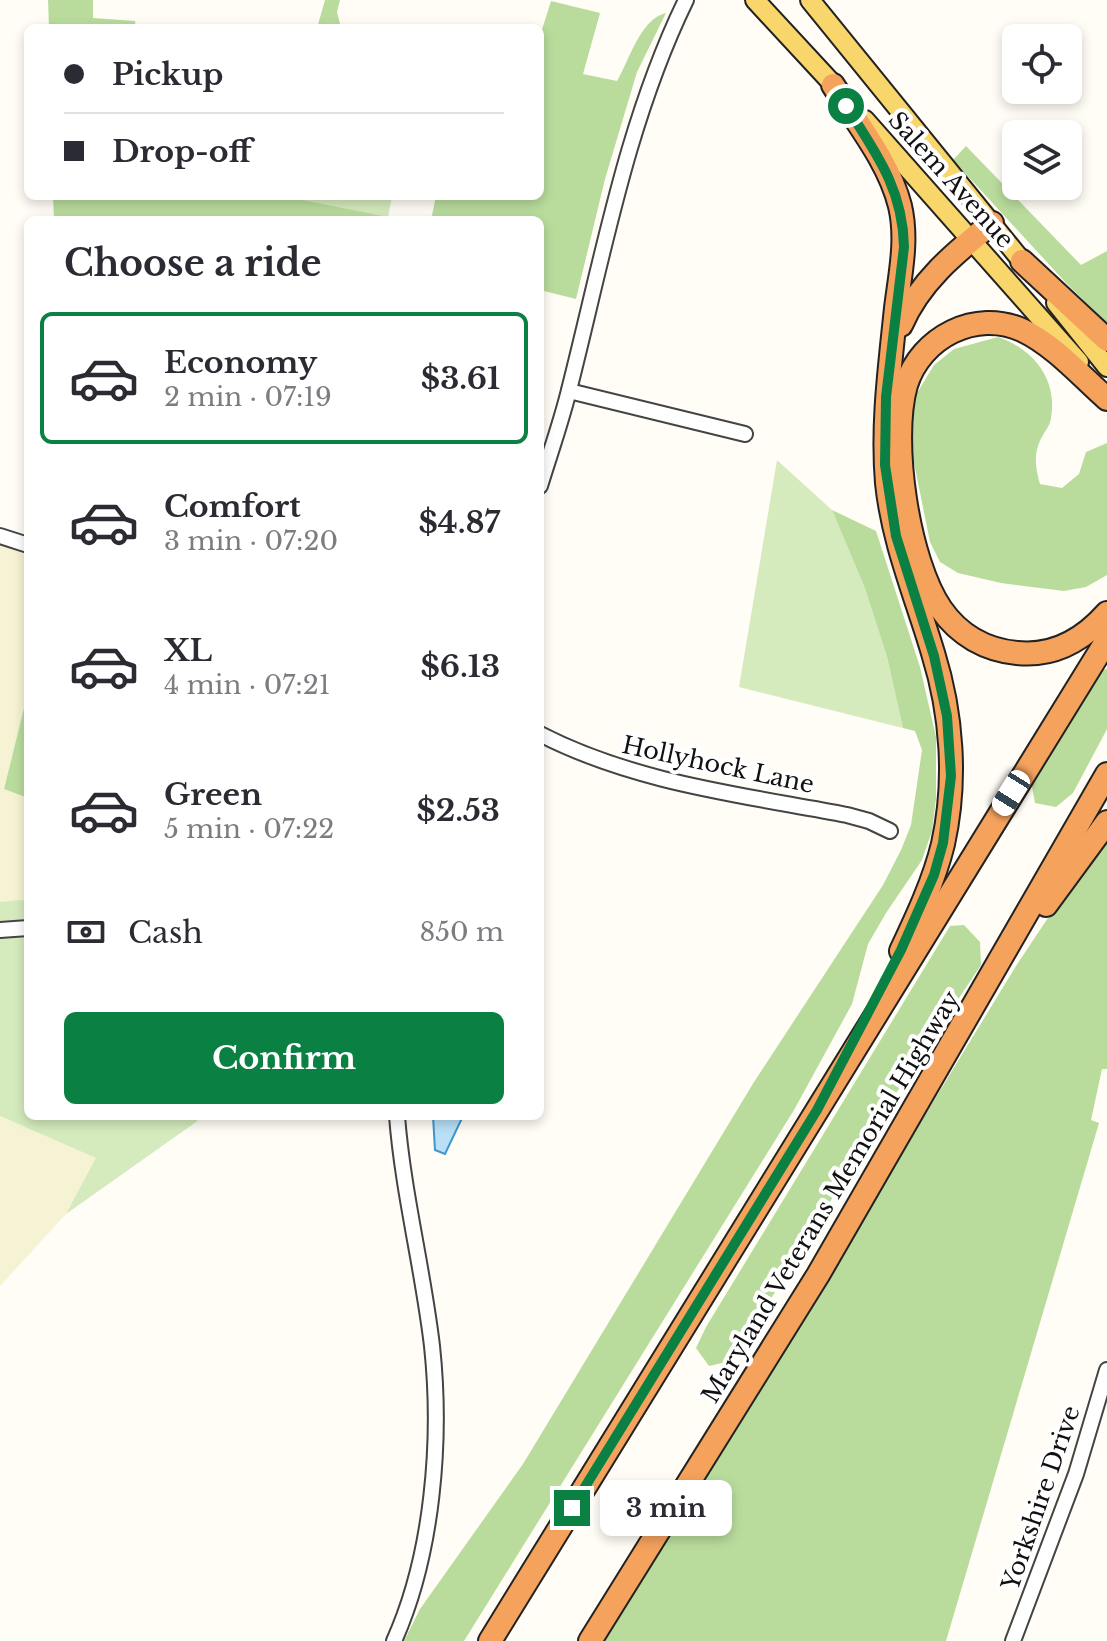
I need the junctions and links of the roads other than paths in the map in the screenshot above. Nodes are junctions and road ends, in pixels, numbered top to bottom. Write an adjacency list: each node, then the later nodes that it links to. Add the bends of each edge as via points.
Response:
1 (686, 0): 11 (street, via 651,79)
2 (755, 0): 4 (main road, Salem Avenue)
3 (810, 0): 5 (main road, Salem Avenue)
4 (833, 85): 6 (main road, Salem Avenue); 9 (highway, via 884,167 900,207 904,247)
5 (992, 223): 6 (highway); 7 (main road, Salem Avenue)
6 (972, 239): 9 (highway, via 927,281); 12 (main road, Salem Avenue)
7 (1022, 261): 8 (highway); 10 (main road, Salem Avenue)
8 (1107, 340)
9 (892, 344): 26 (highway, via 884,430 888,497 944,696 950,736 948,809 943,843 920,908)
10 (1107, 367)
11 (569, 391): 13 (street); 14 (street)
12 (1107, 397): 17 (highway, via 1023,331 1003,323 965,326 936,342 913,370 902,401 901,433 905,498 920,563 941,609 968,637 987,647 1030,654 1072,643)
13 (745, 434)
14 (544, 473)
15 (0, 536): 16 (street)
16 (24, 544)
17 (1107, 613)
18 (1107, 640): 26 (highway)
19 (544, 736): 22 (street, Hollyhock Lane, via 636,774 847,815)
20 (1107, 774): 25 (highway, Maryland Veterans Memorial Highway)
21 (1107, 822): 25 (highway)
22 (890, 831)
23 (24, 928): 24 (street)
24 (0, 930)
25 (972, 1010): 31 (highway, Maryland Veterans Memorial Highway, via 818,1275)
26 (817, 1110): 30 (highway)
27 (398, 1120): 29 (street, via 435,1390 427,1523)
28 (1107, 1370): 32 (street, Yorkshire Drive, via 1076,1474)
29 (394, 1641)
30 (490, 1641)
31 (590, 1641)
32 (1013, 1641)

